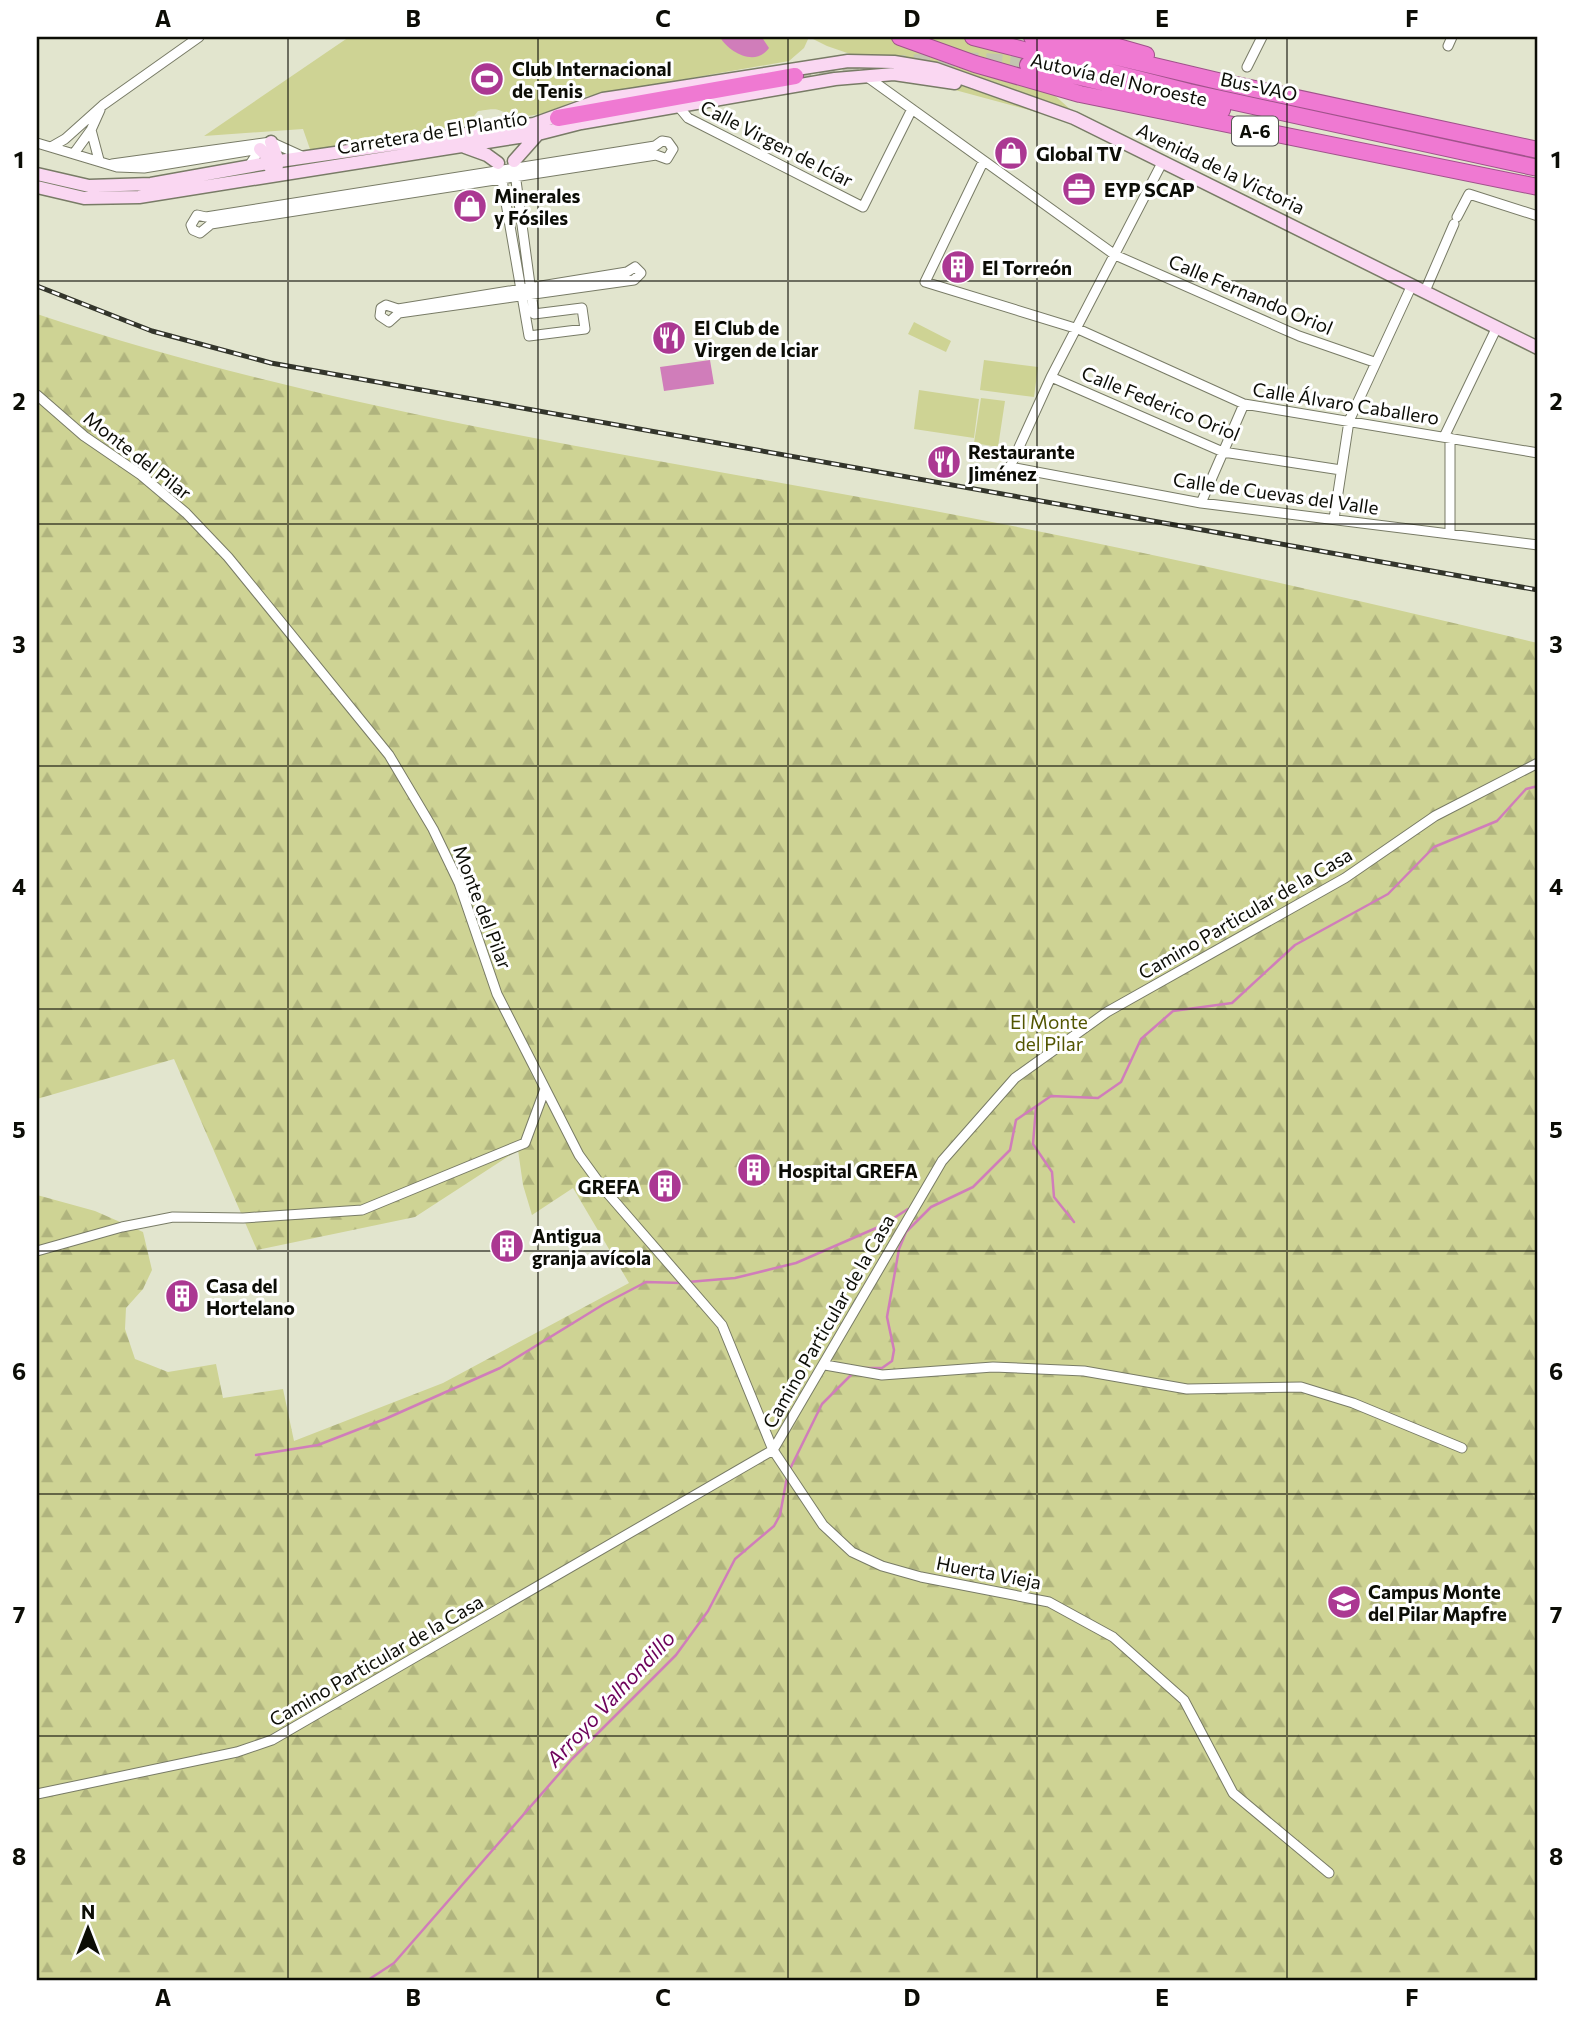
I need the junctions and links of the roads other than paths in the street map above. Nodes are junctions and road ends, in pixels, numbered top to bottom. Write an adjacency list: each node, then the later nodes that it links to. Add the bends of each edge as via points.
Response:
1 (199, 37): 14 (street)
2 (900, 37): 41 (highway, Autovía del Noroeste / A-6, via 1080,94)
3 (973, 37): 28 (highway, Bus-VAO, via 1189,92)
4 (1032, 37): 13 (highway, Autovía del Noroeste / A-6)
5 (1083, 37): 7 (highway)
6 (1262, 37): 9 (street)
7 (1103, 40): 13 (highway, via 1217,74)
8 (1028, 65): 28 (highway, via 1191,104)
9 (1247, 66)
10 (915, 70): 12 (street, Carretera de El Plantío); 17 (street, Carretera de El Plantío, via 861,61 810,67 603,99); 31 (street, Avenida de la Victoria, via 995,90 1074,118)
11 (795, 76): 17 (highway, via 616,107)
12 (866, 76): 15 (street, Carretera de El Plantío); 16 (street, Calle Fernando Oriol)
13 (1222, 82): 26 (highway, Autovía del Noroeste / A-6)
14 (103, 105): 18 (street); 19 (street)
15 (678, 106): 16 (street, Calle Virgen de Icíar, via 688,118 863,207); 17 (street, Carretera de El Plantío)
16 (912, 109): 33 (street, Calle Fernando Oriol)
17 (564, 121): 20 (street, Carretera de El Plantío); 21 (street, Carretera de El Plantío)
18 (91, 130): 27 (street); 30 (street)
19 (71, 134): 25 (street); 27 (street)
20 (538, 134): 21 (street, Carretera de El Plantío); 37 (street)
21 (503, 136): 24 (street, Carretera de El Plantío); 29 (street, Carretera de El Plantío, via 488,130); 37 (street); 38 (street)
22 (37, 143): 25 (street)
23 (265, 146): 29 (street); 30 (street, via 144,168 117,167); 32 (street); 35 (street)
24 (462, 146): 34 (street, Carretera de El Plantío); 38 (street, via 487,155)
25 (51, 147): 27 (street)
26 (1538, 150)
27 (73, 152): 30 (street)
28 (1480, 156): 36 (highway, Bus-VAO)
29 (306, 158): 32 (street, Carretera de El Plantío)
30 (99, 160)
31 (1163, 161): 44 (street); 45 (street, Avenida de la Victoria)
32 (273, 162): 34 (street, via 279,166 326,159); 35 (street, Carretera de El Plantío); 42 (street, via 265,168 196,183)
33 (983, 162): 44 (street, Calle Fernando Oriol); 49 (street, Calle Álvaro Caballero, via 925,282)
34 (344, 165): 42 (street, Carretera de El Plantío)
35 (247, 168): 39 (street, Carretera de El Plantío, via 112,187)
36 (1538, 168)
37 (514, 169): 37 (street, via 656,155 667,159 673,149 662,141 655,146); 38 (street); 46 (street)
38 (500, 171): 38 (street, via 197,215 191,225 200,233 211,224); 46 (street)
39 (37, 174)
40 (37, 187): 42 (street, Carretera de El Plantío, via 94,199)
41 (1538, 187)
42 (183, 192)
43 (1538, 216): 47 (street, via 1469,194)
44 (1115, 256): 49 (street); 51 (street, Calle Fernando Oriol, via 1299,336)
45 (1412, 285): 47 (street, Avenida de la Victoria); 51 (street)
46 (527, 291): 46 (street, via 529,336 585,329 582,308 534,314); 46 (street, via 634,280 640,273 633,266 627,272); 46 (street, via 398,309 386,304 379,313 388,322 399,313)
47 (1425, 291): 48 (street, Avenida de la Victoria)
48 (1497, 327): 50 (street, Avenida de la Victoria); 56 (street)
49 (1078, 329): 52 (street); 54 (street, Calle Álvaro Caballero)
50 (1538, 348)
51 (1374, 362): 55 (street)
52 (1051, 377): 57 (street, Calle Federico Oriol); 60 (street, Calle de Cuevas del Valle, via 1010,467)
53 (37, 395): 65 (street, Monte del Pilar, via 186,513 389,755 459,883 497,995)
54 (1244, 404): 55 (street, Calle Álvaro Caballero); 57 (street)
55 (1349, 421): 56 (street, Calle Álvaro Caballero); 59 (street)
56 (1447, 437): 58 (street, Calle Álvaro Caballero); 62 (street)
57 (1223, 452): 59 (street, Calle Federico Oriol); 60 (street)
58 (1538, 453)
59 (1342, 470): 61 (street)
60 (1201, 503): 61 (street, Calle de Cuevas del Valle)
61 (1334, 519): 62 (street, Calle de Cuevas del Valle)
62 (1450, 534): 63 (street, Calle de Cuevas del Valle)
63 (1538, 545)
64 (1538, 763): 67 (street, Camino Particular de la Casa, via 1435,816 1345,878 1107,1012 1015,1077 942,1161)
65 (545, 1089): 66 (street, via 526,1143 460,1167 384,1203 362,1210 243,1218 173,1217); 69 (street, Monte del Pilar, via 579,1155 722,1325)
66 (37, 1251)
67 (825, 1365): 68 (street, via 883,1375 993,1367 1084,1371 1187,1389 1301,1387); 69 (street, Camino Particular de la Casa)
68 (1462, 1448)
69 (773, 1450): 70 (street, Monte del Pilar); 71 (street, Camino Particular de la Casa, via 272,1740 237,1752)
70 (805, 1501): 72 (street, Huerta Vieja, via 852,1552 882,1566 1049,1602 1113,1637 1184,1700 1233,1793)
71 (37, 1794)
72 (1329, 1873)

